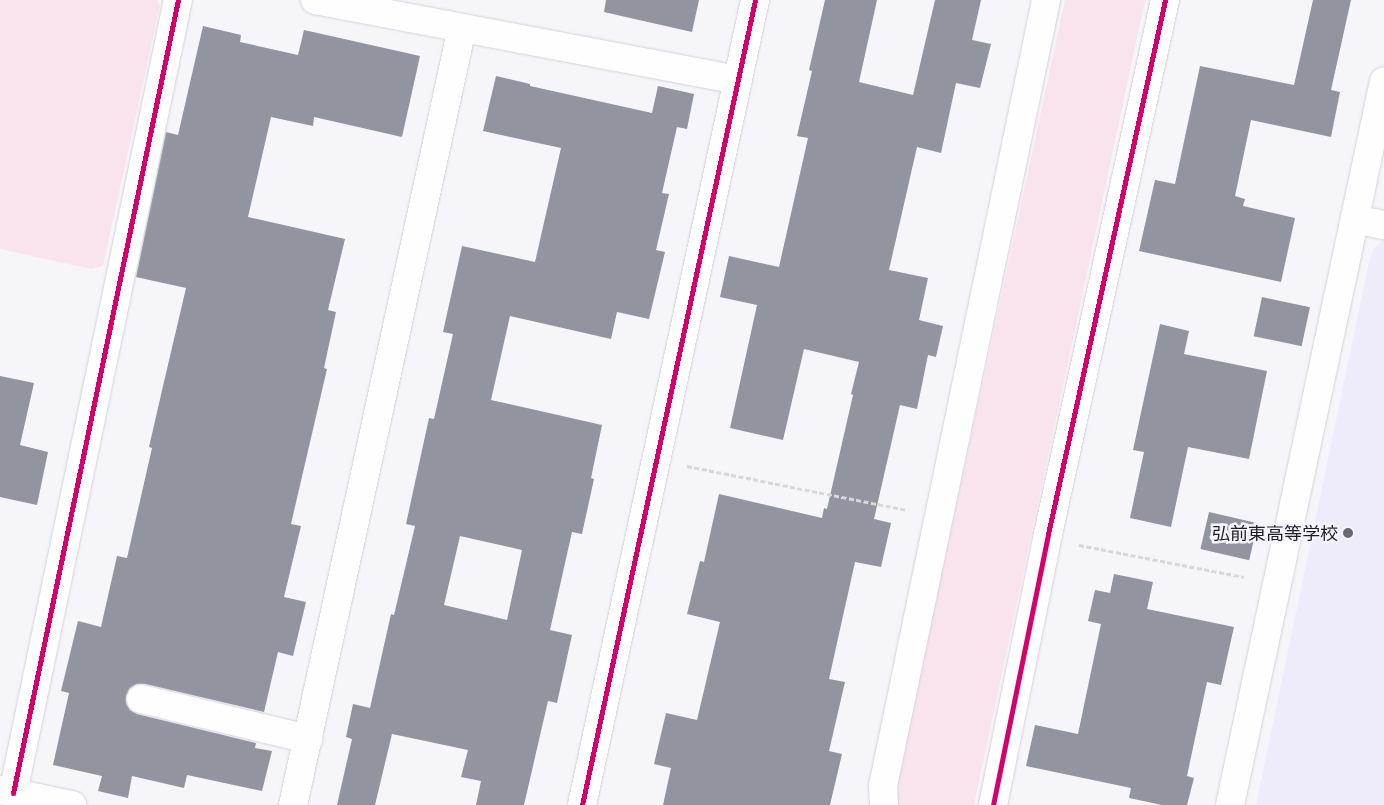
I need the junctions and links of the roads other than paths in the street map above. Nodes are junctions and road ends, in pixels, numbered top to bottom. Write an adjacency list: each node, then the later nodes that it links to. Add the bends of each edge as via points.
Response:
1 (178, 0): 13 (street)
2 (315, 0): 6 (street)
3 (755, 0): 7 (street)
4 (1046, 0): 17 (street, via 883,786)
5 (1165, 0): 18 (street, via 1048,534)
6 (462, 28): 7 (street); 12 (street)
7 (738, 80): 16 (street)
8 (1384, 82): 9 (street)
9 (1355, 219): 10 (street); 19 (street)
10 (1384, 225)
11 (141, 699): 12 (street)
12 (308, 739): 15 (street)
13 (7, 791): 14 (street)
14 (72, 805)
15 (293, 805)
16 (582, 805)
17 (884, 805)
18 (993, 805)
19 (1230, 805)

